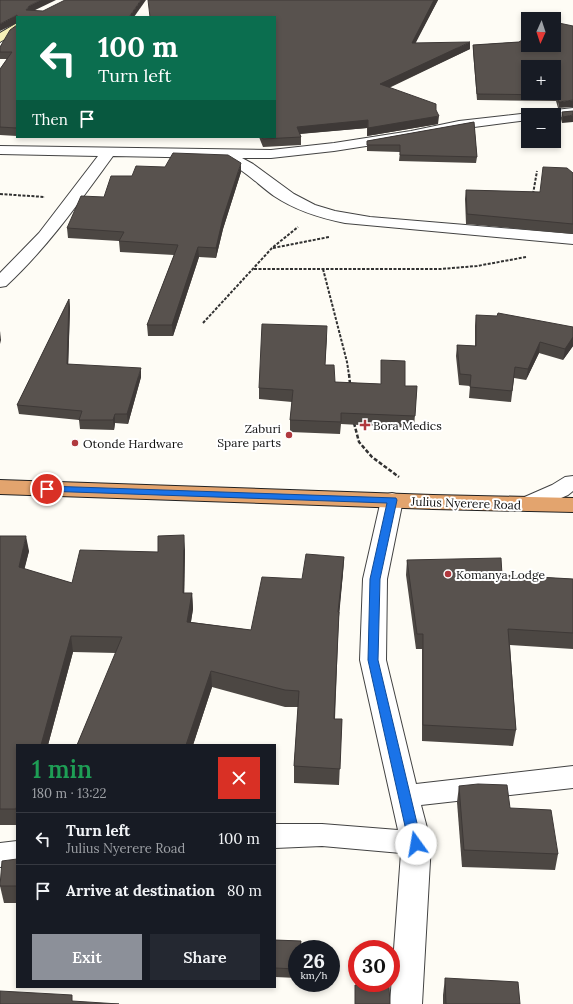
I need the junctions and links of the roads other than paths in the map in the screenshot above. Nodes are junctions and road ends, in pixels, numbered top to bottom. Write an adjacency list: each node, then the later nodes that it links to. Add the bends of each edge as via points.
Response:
1 (16, 28): 2 (street)
2 (0, 38)
3 (573, 112): 4 (street)
4 (561, 113)
5 (521, 117): 8 (street, via 334,147 271,154)
6 (0, 150): 7 (street)
7 (109, 152): 8 (street); 10 (street, via 18,267)
8 (212, 154): 9 (street, via 249,166 280,192 308,208 322,212 366,222 420,224 531,237)
9 (573, 239)
10 (0, 282)
11 (573, 482): 14 (street)
12 (0, 487): 13 (highway, Julius Nyerere Road)
13 (392, 500): 14 (highway, Julius Nyerere Road); 17 (street, via 375,579 373,660)
14 (528, 504): 15 (highway, Julius Nyerere Road)
15 (573, 505)
16 (573, 777): 17 (street)
17 (404, 796): 19 (street)
18 (276, 836): 19 (street, via 322,835)
19 (416, 844): 22 (street)
20 (16, 853): 21 (street)
21 (0, 855)
22 (406, 1004)

